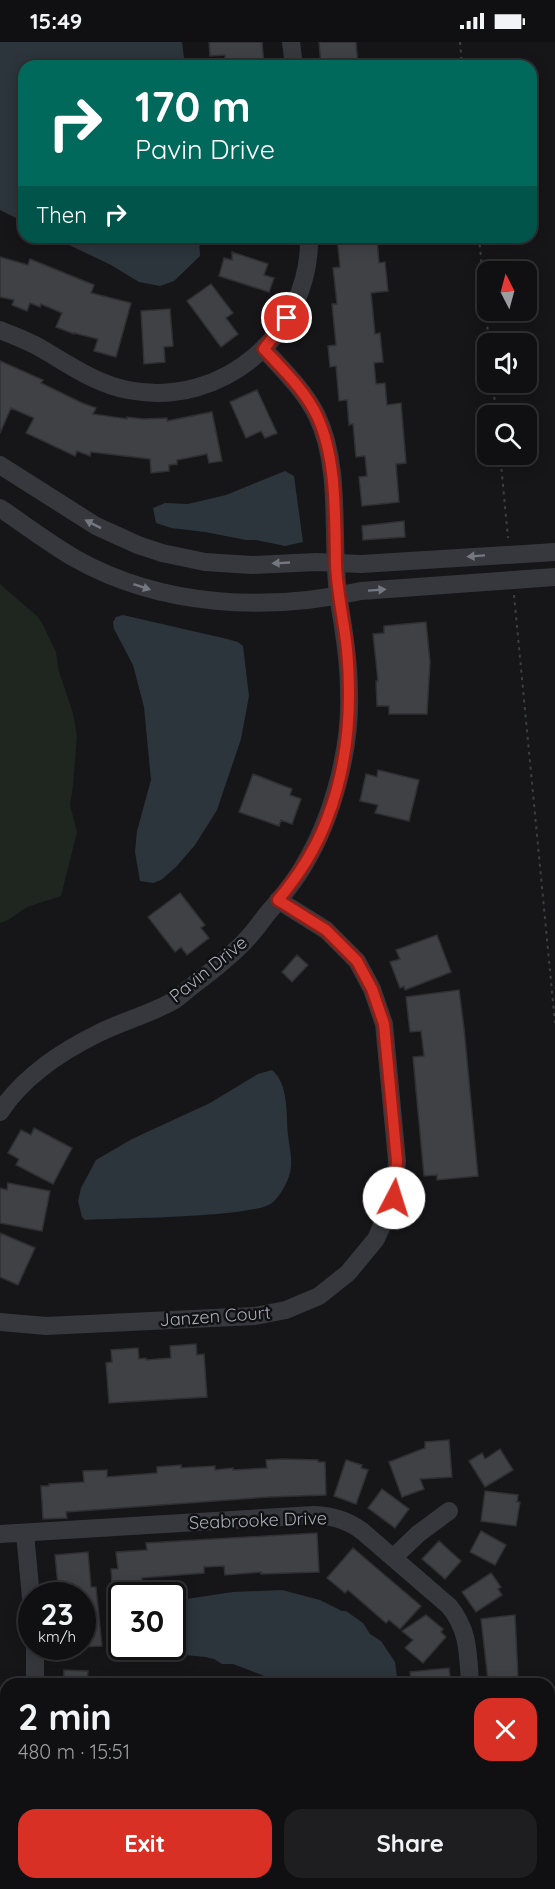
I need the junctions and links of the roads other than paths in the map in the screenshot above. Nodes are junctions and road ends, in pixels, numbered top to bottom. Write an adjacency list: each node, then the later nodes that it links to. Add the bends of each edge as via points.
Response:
1 (291, 42): 2 (street)
2 (293, 60)
3 (309, 243): 5 (street, via 307,266 294,307)
4 (0, 330): 5 (street, via 40,347 84,375 129,391 151,393 201,387 221,379)
5 (264, 349): 10 (street, Pavin Drive, via 301,390 323,432 330,467)
6 (0, 465): 10 (street, one-way to 6, via 230,564 162,553 83,519)
7 (0, 508): 13 (street, one-way to 13, via 77,559 161,592 237,602)
8 (555, 552): 9 (street)
9 (509, 554): 10 (street, one-way to 10); 12 (street)
10 (336, 563): 13 (street, Pavin Drive)
11 (555, 577): 12 (street)
12 (512, 580): 13 (street, one-way to 12)
13 (339, 596): 14 (street, Pavin Drive, via 350,694 340,778 327,820 304,866)
14 (278, 900): 15 (street, Pavin Drive, via 246,941 174,1000 64,1053 26,1081); 16 (street, Janzen Court, via 326,930 357,961 384,1024 397,1161 394,1198 376,1239 348,1273 319,1296 286,1310 255,1316 58,1325)
15 (0, 1112)
16 (0, 1322)
17 (449, 1511): 20 (street)
18 (25, 1533): 19 (street, Seabrooke Drive); 20 (street, Seabrooke Drive, via 326,1515 356,1526); 21 (street)
19 (0, 1534)
20 (393, 1558): 24 (street, Seabrooke Drive, via 457,1616 465,1634)
21 (30, 1582)
22 (35, 1660): 23 (street)
23 (35, 1678)
24 (469, 1678)

